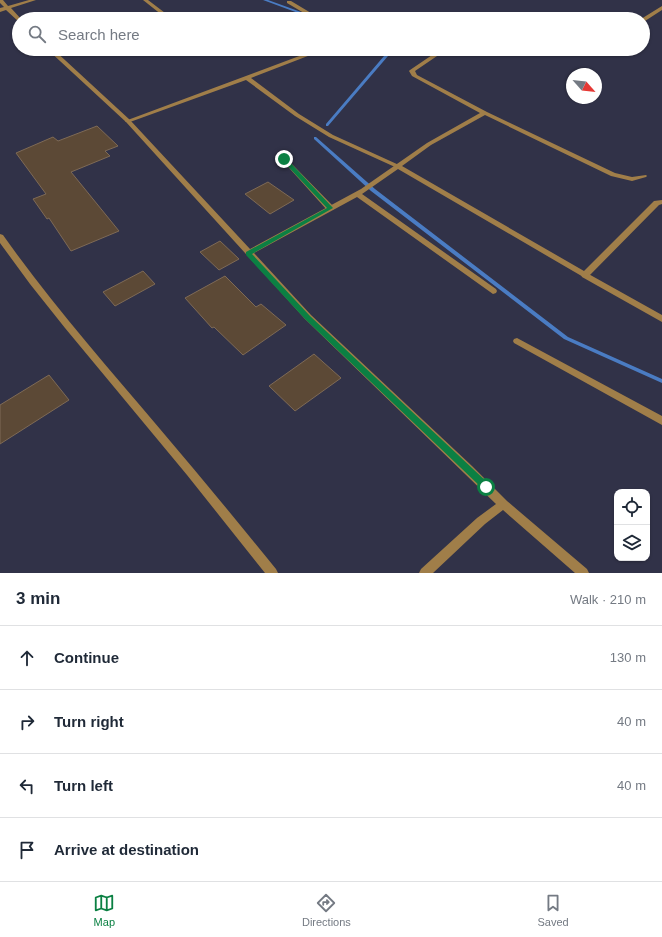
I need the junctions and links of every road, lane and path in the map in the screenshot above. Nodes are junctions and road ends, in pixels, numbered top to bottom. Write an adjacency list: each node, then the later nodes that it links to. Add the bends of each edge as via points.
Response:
1 (0, 0): 5 (street)
2 (34, 0): 5 (street)
3 (145, 0): 9 (street)
4 (289, 2): 10 (street)
5 (8, 8): 7 (street); 8 (street)
6 (662, 8): 11 (street)
7 (0, 10)
8 (12, 12)
9 (161, 12)
10 (306, 12)
11 (650, 16)
12 (58, 56): 17 (street)
13 (304, 56): 15 (street)
14 (434, 56): 16 (street, via 412,71 415,76)
15 (246, 77): 17 (street); 19 (street, via 297,115 331,136)
16 (485, 113): 19 (street, via 429,144); 20 (street, via 613,175 632,179)
17 (128, 121): 25 (street)
18 (284, 159): 23 (street)
19 (397, 166): 21 (street); 26 (street)
20 (644, 176)
21 (360, 192): 23 (street); 27 (street)
22 (662, 202): 26 (street, via 657,203)
23 (330, 208): 25 (street)
24 (0, 237): 32 (street, via 96,361 206,490)
25 (248, 253): 31 (street, via 308,317)
26 (585, 275): 28 (street)
27 (493, 292)
28 (662, 319)
29 (517, 341): 30 (street)
30 (662, 421)
31 (503, 504): 33 (street); 34 (street)
32 (272, 573)
33 (425, 573)
34 (583, 573)

